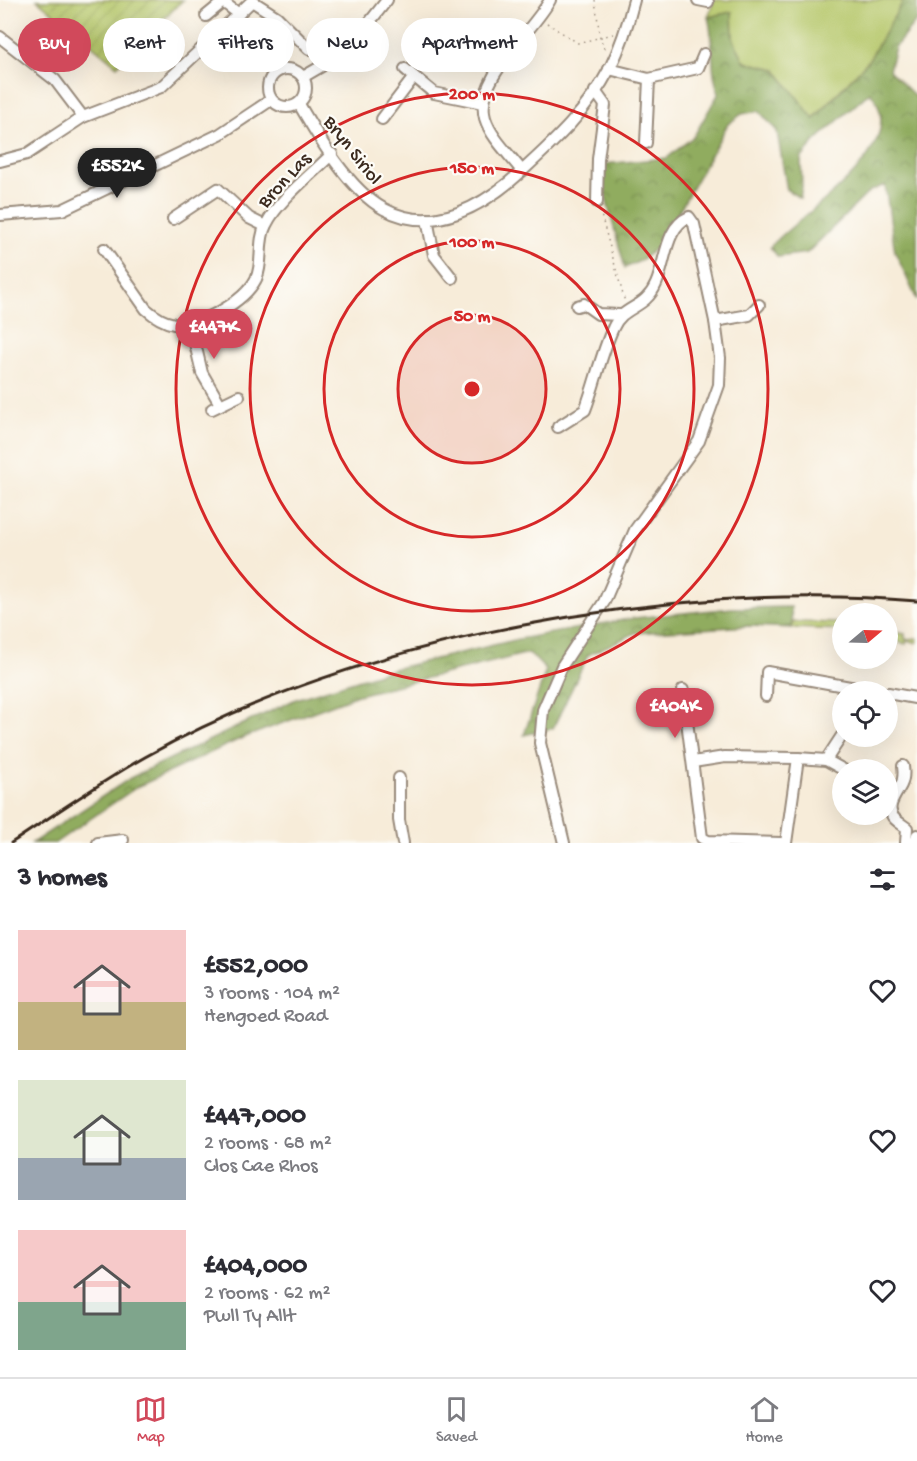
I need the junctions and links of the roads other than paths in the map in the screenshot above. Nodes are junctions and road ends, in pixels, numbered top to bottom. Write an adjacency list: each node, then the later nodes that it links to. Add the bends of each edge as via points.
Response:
1 (387, 0): 15 (street, via 346,52)
2 (634, 0): 12 (street, Bryn Siriol, via 626,31)
3 (252, 1): 5 (street); 9 (street, via 277,17)
4 (548, 3): 20 (street, via 499,68)
5 (239, 14): 6 (street, via 223,2); 7 (street)
6 (206, 16)
7 (235, 18)
8 (0, 37): 22 (street, via 55,80)
9 (306, 46)
10 (197, 53): 22 (street, via 161,87)
11 (704, 54): 17 (street, via 698,68)
12 (609, 69): 17 (street); 18 (street, Bryn Siriol)
13 (408, 72): 16 (street)
14 (274, 73): 15 (street, via 293,70); 19 (street, via 267,89)
15 (303, 77): 21 (street, via 306,88)
16 (414, 77): 20 (street, via 434,93); 23 (street)
17 (655, 77): 24 (street)
18 (596, 91): 27 (street, Bryn Siriol, via 549,150); 28 (street, via 605,105)
19 (271, 100): 21 (street, via 281,107); 29 (street, via 220,134 62,210)
20 (483, 103): 27 (street, via 493,135)
21 (299, 104): 25 (street, Bryn Siriol)
22 (83, 117): 26 (street, via 27,154)
23 (382, 119)
24 (646, 143)
25 (332, 153): 31 (street, Bryn Siriol, via 366,196 383,208 407,218); 32 (street, Bron Las)
26 (0, 161)
27 (522, 171): 31 (street, Bryn Siriol, via 508,186 483,202 452,216)
28 (597, 202)
29 (0, 215)
30 (173, 219): 32 (street, via 218,189 249,218)
31 (427, 219): 34 (street, via 434,255)
32 (265, 226): 39 (street, Bron Las, via 260,266 248,291)
33 (104, 249): 39 (street, via 154,316 175,324)
34 (452, 278)
35 (759, 305): 38 (street, via 749,315)
36 (577, 306): 37 (street, via 585,304 598,314)
37 (623, 313): 38 (street, via 647,301 673,230 679,221 689,217 694,224); 41 (street, via 613,328 585,410)
38 (715, 321): 60 (street, via 720,385 699,441 635,530 604,602 562,666 543,710 540,743)
39 (190, 322): 40 (street, via 202,373 216,406)
40 (239, 396)
41 (558, 427)
42 (832, 685): 45 (street, via 767,672)
43 (683, 690): 50 (street)
44 (898, 695): 46 (street)
45 (766, 696)
46 (915, 698)
47 (834, 747): 49 (street)
48 (798, 758): 49 (street); 50 (street, via 725,757); 62 (street)
49 (826, 760): 51 (street)
50 (693, 762): 61 (street, via 702,838 708,842)
51 (832, 763)
52 (903, 766): 54 (street)
53 (399, 778): 59 (street)
54 (898, 788)
55 (898, 821): 63 (street, via 907,828)
56 (917, 835): 64 (street)
57 (123, 840): 58 (street)
58 (98, 843)
59 (403, 843)
60 (564, 843)
61 (781, 843)
62 (786, 843)
63 (906, 843)
64 (915, 843)

